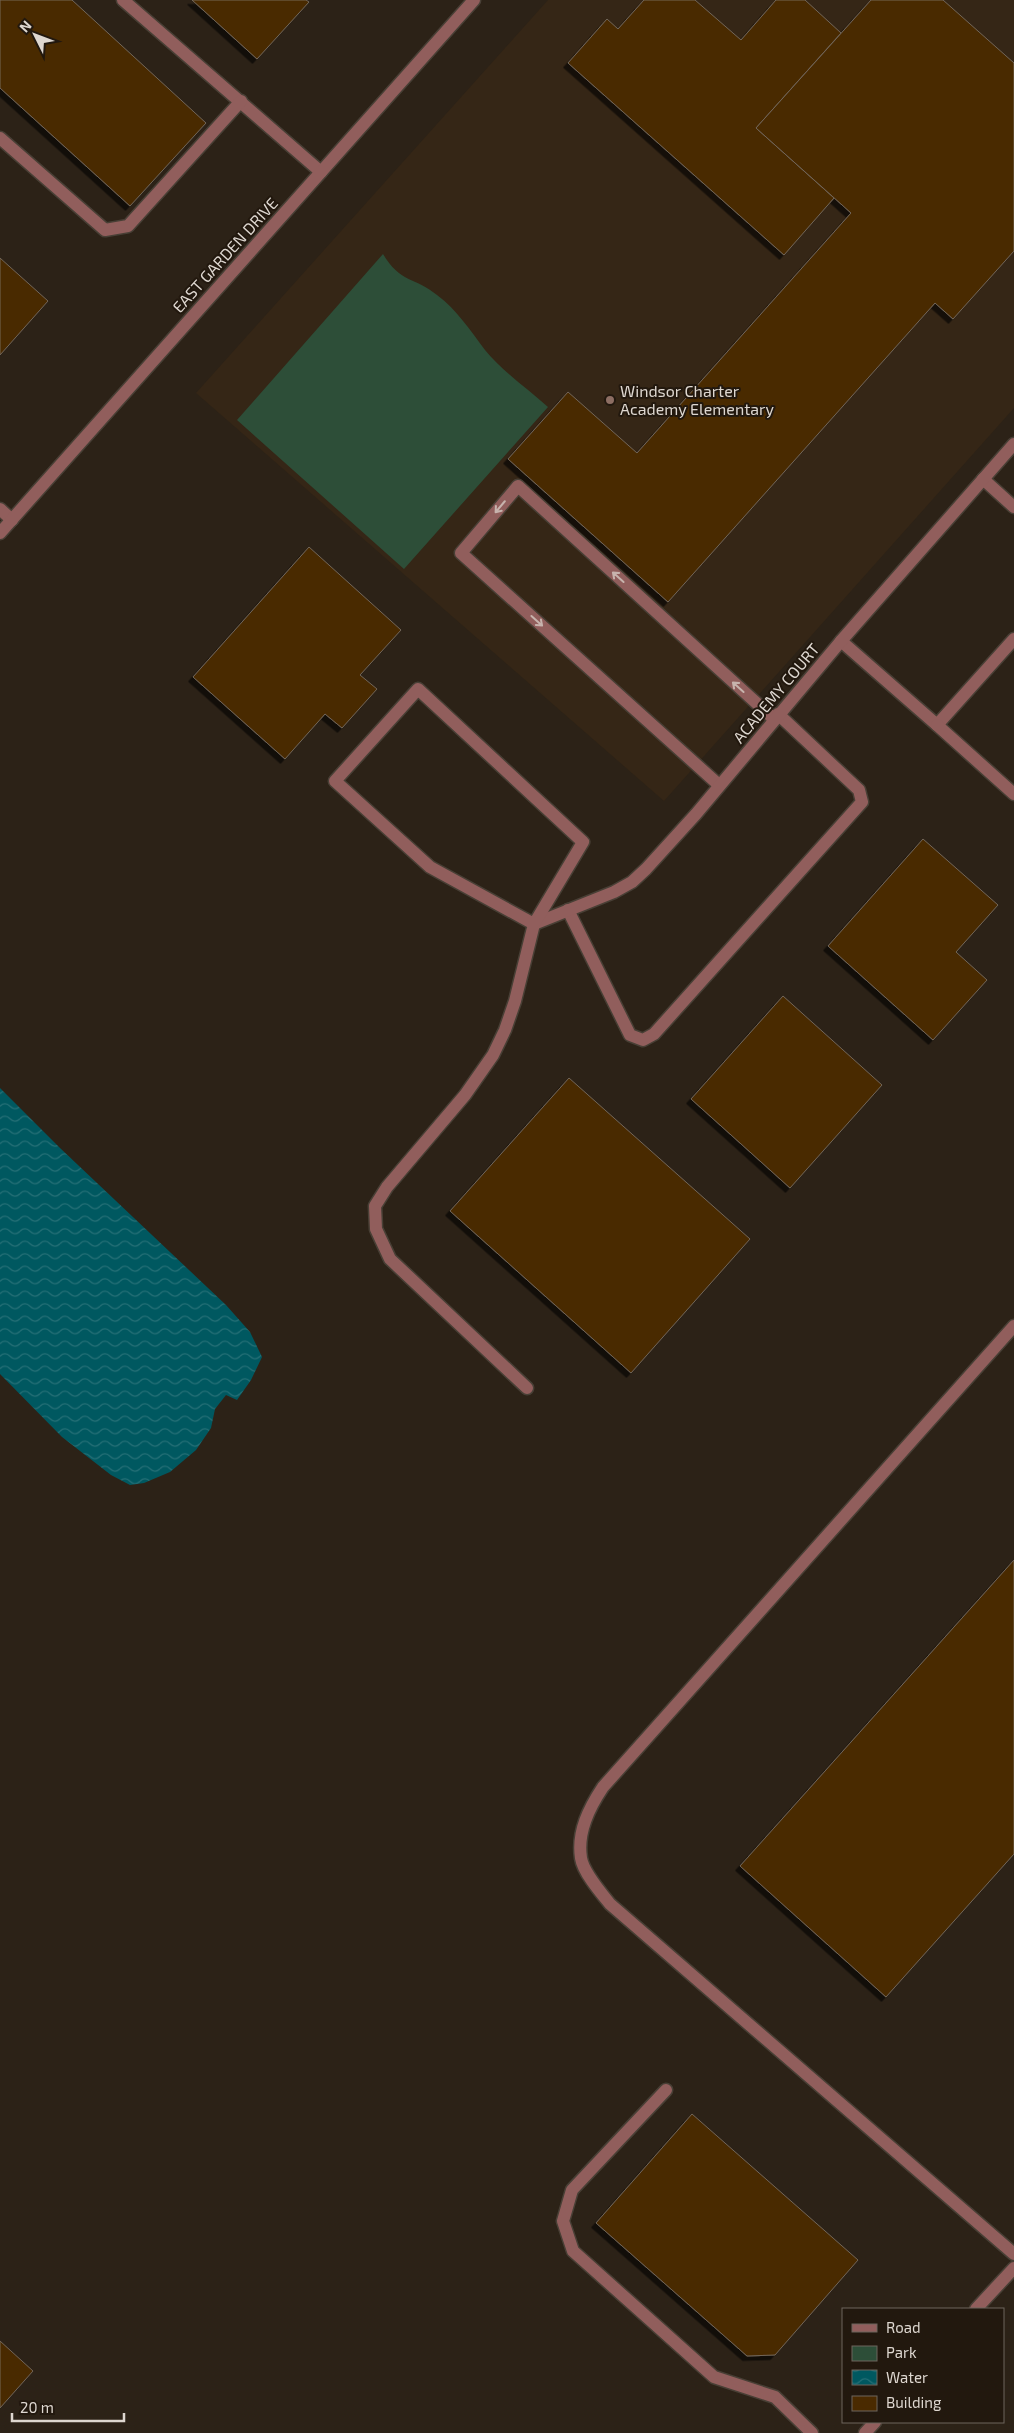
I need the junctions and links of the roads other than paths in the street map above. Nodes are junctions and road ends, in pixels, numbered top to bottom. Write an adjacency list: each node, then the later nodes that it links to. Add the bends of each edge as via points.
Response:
1 (124, 0): 3 (street)
2 (474, 0): 5 (street, EAST GARDEN DRIVE)
3 (241, 101): 4 (street, via 128,226 105,230); 5 (street)
4 (0, 138)
5 (321, 172): 10 (street, EAST GARDEN DRIVE)
6 (1014, 444): 7 (street, ACADEMY COURT)
7 (983, 479): 8 (street); 13 (street, ACADEMY COURT)
8 (1014, 506)
9 (0, 509): 10 (street)
10 (12, 520): 11 (street, EAST GARDEN DRIVE)
11 (0, 533)
12 (1014, 639): 15 (street)
13 (841, 641): 14 (street, ACADEMY COURT); 15 (street)
14 (776, 717): 16 (street, ACADEMY COURT); 16 (street, one-way to 16, via 518,486 461,553); 18 (street, via 859,790 862,802 654,1034 643,1040 630,1035)
15 (937, 724): 17 (street)
16 (719, 786): 18 (street, ACADEMY COURT, via 632,882)
17 (1014, 794)
18 (568, 910): 19 (street, ACADEMY COURT)
19 (534, 924): 19 (street, via 583,842 418,689 335,781 430,867); 21 (street, via 515,1001 492,1055 465,1095 386,1187 375,1206 376,1229 390,1259)
20 (1014, 1326): 23 (street, via 603,1786 583,1826 581,1860 610,1904)
21 (527, 1388)
22 (666, 2090): 27 (street, via 572,2190 563,2220 573,2251 714,2377 775,2397)
23 (1014, 2254)
24 (1014, 2268): 25 (street)
25 (977, 2308)
26 (874, 2423): 28 (street)
27 (812, 2433)
28 (864, 2433)

